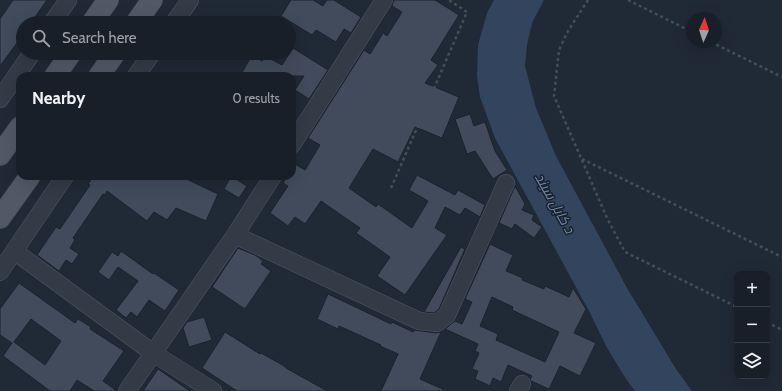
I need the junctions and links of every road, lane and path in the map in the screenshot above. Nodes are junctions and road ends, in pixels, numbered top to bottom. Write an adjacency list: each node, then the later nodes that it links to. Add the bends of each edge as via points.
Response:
1 (68, 0): 9 (street)
2 (108, 0): 10 (main road)
3 (152, 0): 11 (main road)
4 (190, 0): 12 (street)
5 (384, 0): 27 (street)
6 (450, 0): 34 (path, via 467,12)
7 (588, 0): 29 (path, via 558,50 554,96)
8 (628, 0): 13 (path)
9 (57, 16)
10 (97, 16)
11 (141, 16)
12 (179, 16)
13 (686, 29)
14 (722, 47): 24 (path)
15 (27, 60): 19 (street)
16 (66, 60): 20 (main road)
17 (110, 60): 21 (main road)
18 (147, 60): 22 (street)
19 (19, 72)
20 (58, 72)
21 (102, 72)
22 (139, 72)
23 (16, 76): 25 (street)
24 (782, 78)
25 (0, 99)
26 (16, 133): 28 (main road)
27 (296, 139)
28 (0, 155)
29 (582, 159): 38 (path); 40 (path, via 607,218 625,252)
30 (27, 180): 35 (main road)
31 (62, 180): 37 (street)
32 (270, 180): 36 (street)
33 (506, 182): 36 (street, via 447,315 437,323 419,321)
34 (391, 188)
35 (0, 218)
36 (235, 235): 43 (street)
37 (14, 251): 39 (street); 43 (street)
38 (782, 257)
39 (0, 272)
40 (734, 306)
41 (770, 324): 42 (path)
42 (782, 330)
43 (153, 353): 44 (street); 45 (street)
44 (127, 391)
45 (213, 391)

